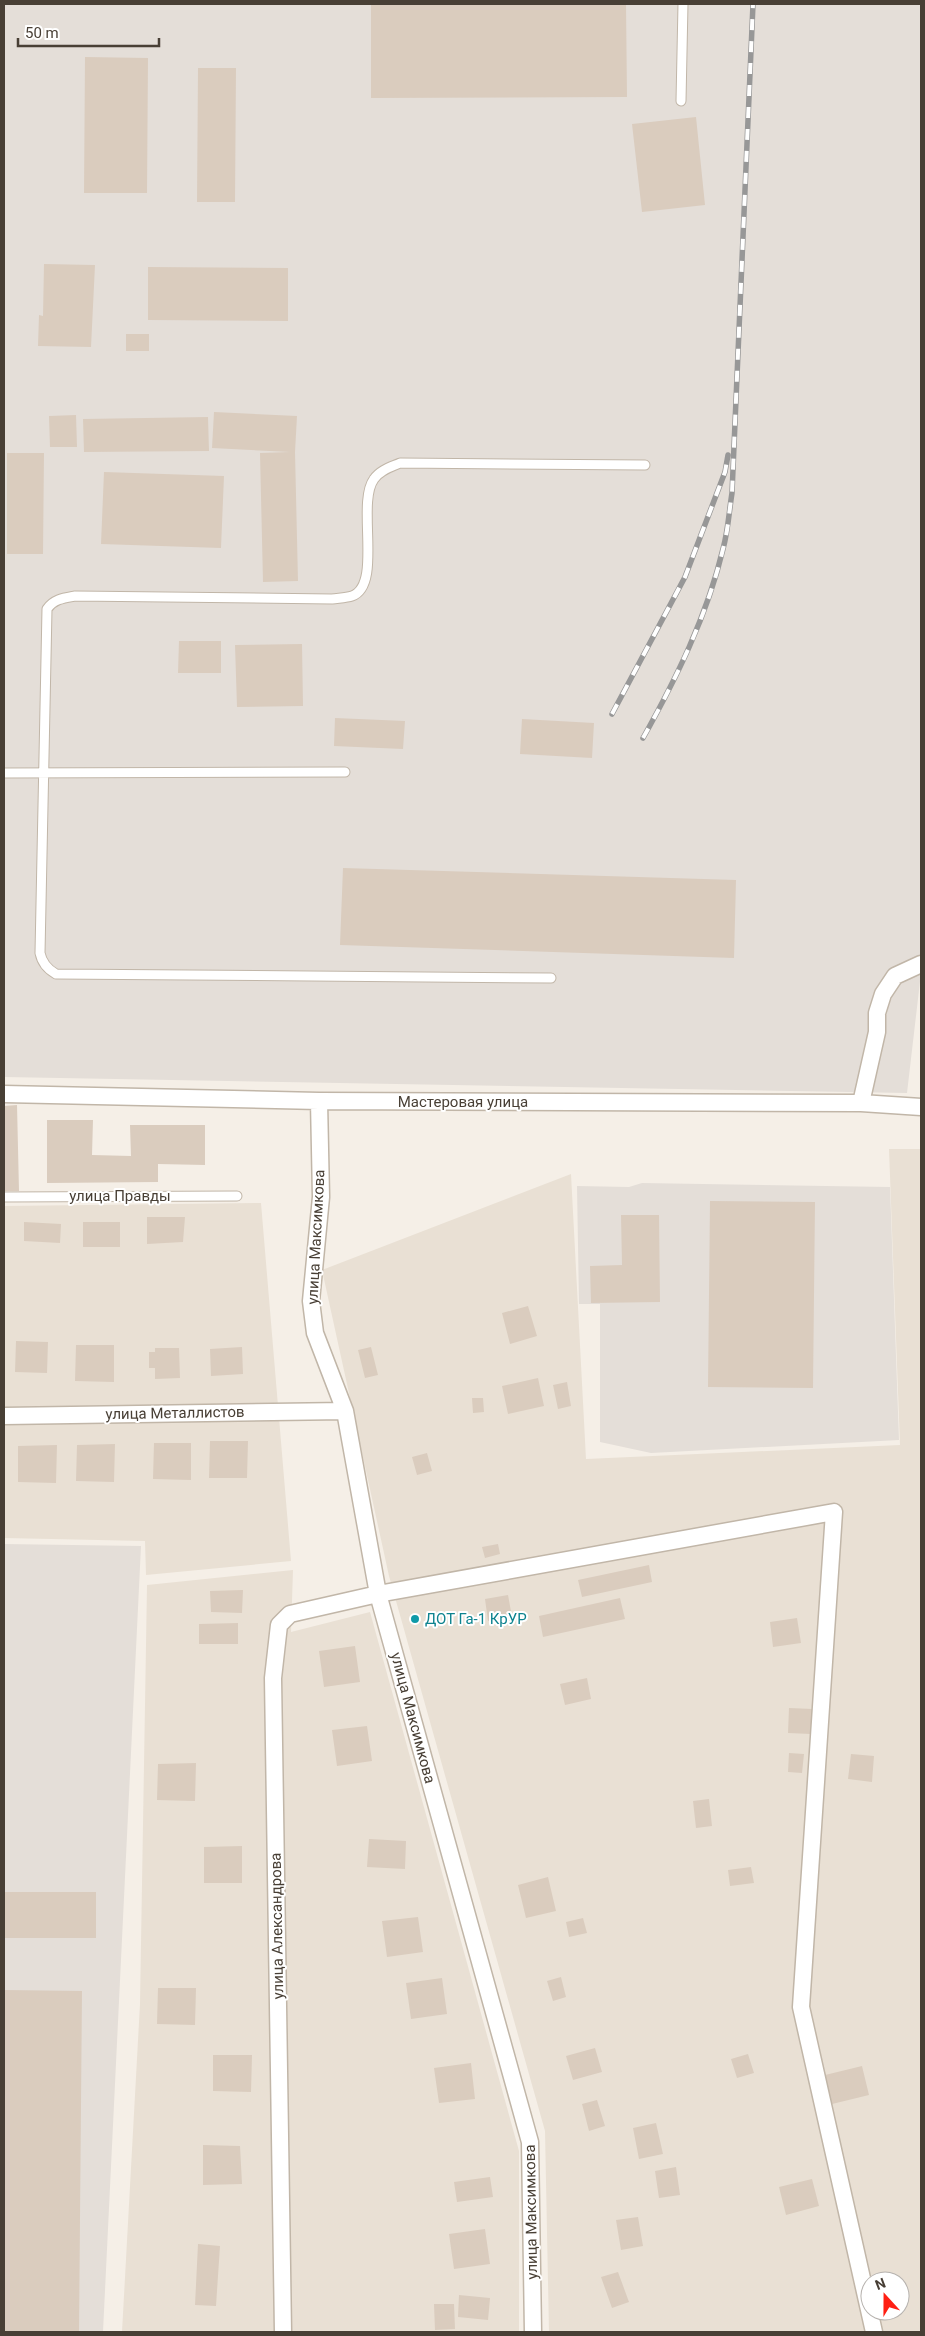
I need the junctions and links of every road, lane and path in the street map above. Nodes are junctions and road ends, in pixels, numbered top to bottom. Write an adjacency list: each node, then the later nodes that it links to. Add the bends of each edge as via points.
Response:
1 (683, 4): 2 (lane)
2 (681, 101)
3 (645, 465): 6 (lane, via 400,462 383,470 373,480 369,494 367,571 362,588 352,596 332,599 75,596 52,603 47,609)
4 (345, 772): 6 (lane)
5 (4, 773): 6 (lane)
6 (43, 773): 8 (lane, via 40,953 46,966 56,974)
7 (921, 964): 11 (street, via 895,976 883,994)
8 (551, 978)
9 (4, 1094): 10 (street, Мастеровая улица)
10 (319, 1101): 11 (street, Мастеровая улица); 15 (street, улица Максимкова, via 321,1197 311,1301 315,1333)
11 (861, 1103): 12 (street, Мастеровая улица)
12 (921, 1107)
13 (237, 1196): 14 (lane, улица Правды)
14 (4, 1197)
15 (345, 1411): 16 (street, улица Металлистов); 17 (street, улица Максимкова)
16 (4, 1416)
17 (378, 1594): 18 (street, улица Александрова, via 290,1614 279,1626 272,1678); 19 (street, улица Максимкова, via 530,2142); 20 (street, улица Александрова, via 834,1512 801,2007)
18 (283, 2332)
19 (533, 2332)
20 (874, 2332)

